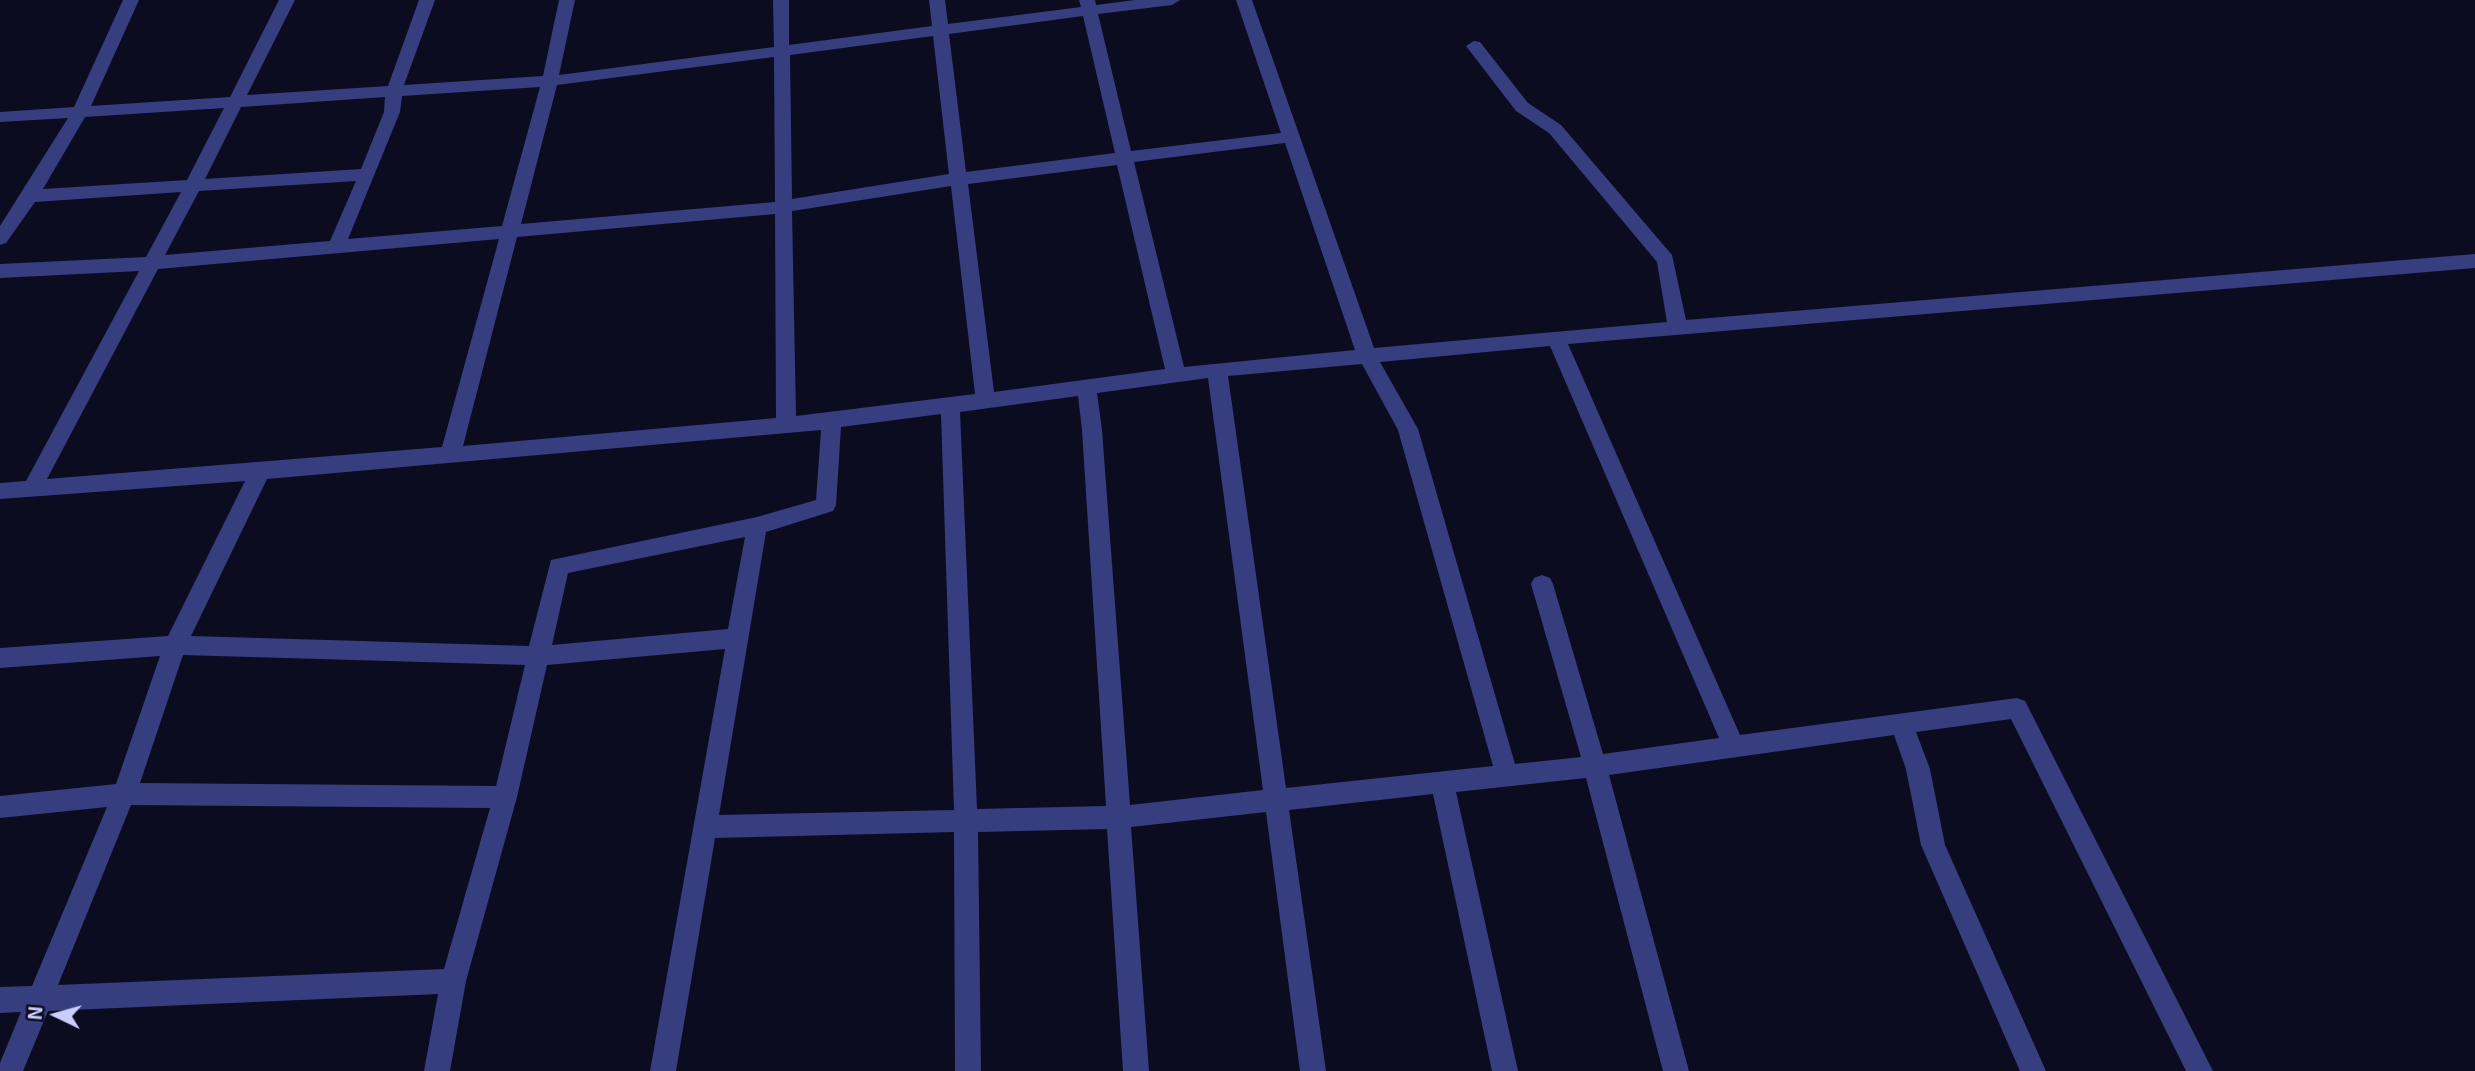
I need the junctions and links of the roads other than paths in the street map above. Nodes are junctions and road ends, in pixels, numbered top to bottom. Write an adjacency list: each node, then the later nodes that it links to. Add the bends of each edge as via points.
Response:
1 (131, 0): 16 (street)
2 (287, 0): 15 (street)
3 (427, 0): 14 (street)
4 (567, 0): 13 (street)
5 (781, 0): 12 (street)
6 (937, 0): 10 (street)
7 (1172, 0): 9 (street)
8 (1244, 0): 18 (street)
9 (1088, 5): 10 (street); 19 (street)
10 (941, 30): 12 (street); 21 (street)
11 (1474, 46): 31 (street, via 1522,107 1555,129 1666,260)
12 (781, 51): 13 (street); 24 (street)
13 (550, 81): 14 (street); 25 (street)
14 (394, 91): 15 (street); 20 (street, via 392,113)
15 (236, 102): 16 (street); 22 (street)
16 (80, 112): 17 (street); 23 (street)
17 (0, 117)
18 (1291, 137): 19 (street); 33 (street)
19 (1124, 158): 21 (street); 35 (street)
20 (367, 174): 22 (street); 27 (street)
21 (957, 179): 24 (street); 37 (street)
22 (193, 186): 23 (street); 29 (street)
23 (30, 196): 26 (street)
24 (783, 207): 25 (street); 40 (street)
25 (510, 232): 27 (street); 41 (street)
26 (0, 239)
27 (336, 247): 29 (street)
28 (2475, 261): 31 (street)
29 (152, 264): 30 (street); 43 (street)
30 (0, 271)
31 (1678, 328): 32 (street)
32 (1556, 338): 33 (street); 52 (street)
33 (1367, 356): 34 (street); 54 (street, via 1408,429)
34 (1217, 370): 35 (street); 58 (street)
35 (1176, 375): 36 (street)
36 (1086, 386): 37 (street); 60 (street)
37 (985, 399): 38 (street)
38 (950, 404): 39 (street); 61 (street)
39 (831, 421): 40 (street); 45 (street, via 826,505)
40 (786, 425): 41 (street)
41 (450, 455): 42 (street)
42 (260, 472): 43 (street); 48 (street)
43 (32, 489): 44 (street)
44 (0, 491)
45 (757, 526): 47 (street); 49 (street, via 559,566)
46 (1542, 584): 53 (street)
47 (737, 638): 49 (street); 62 (street)
48 (175, 645): 49 (street); 50 (street); 56 (street)
49 (538, 656): 57 (street)
50 (0, 658)
51 (1901, 724): 52 (street); 74 (street, via 1918,769 1933,845); 75 (street, via 2017,708)
52 (1734, 747): 53 (street)
53 (1595, 766): 54 (street); 73 (street)
54 (1507, 775): 55 (street)
55 (1442, 782): 58 (street); 72 (street)
56 (124, 794): 57 (street); 59 (street); 64 (street)
57 (505, 797): 63 (street)
58 (1275, 799): 60 (street); 71 (street)
59 (0, 807)
60 (1119, 817): 61 (street); 70 (street)
61 (966, 820): 62 (street); 69 (street)
62 (703, 827): 68 (street)
63 (453, 981): 64 (street); 67 (street)
64 (40, 998): 65 (street); 66 (street)
65 (0, 1000)
66 (10, 1071)
67 (437, 1071)
68 (663, 1071)
69 (968, 1071)
70 (1136, 1071)
71 (1313, 1071)
72 (1505, 1071)
73 (1676, 1071)
74 (2033, 1071)
75 (2200, 1071)

